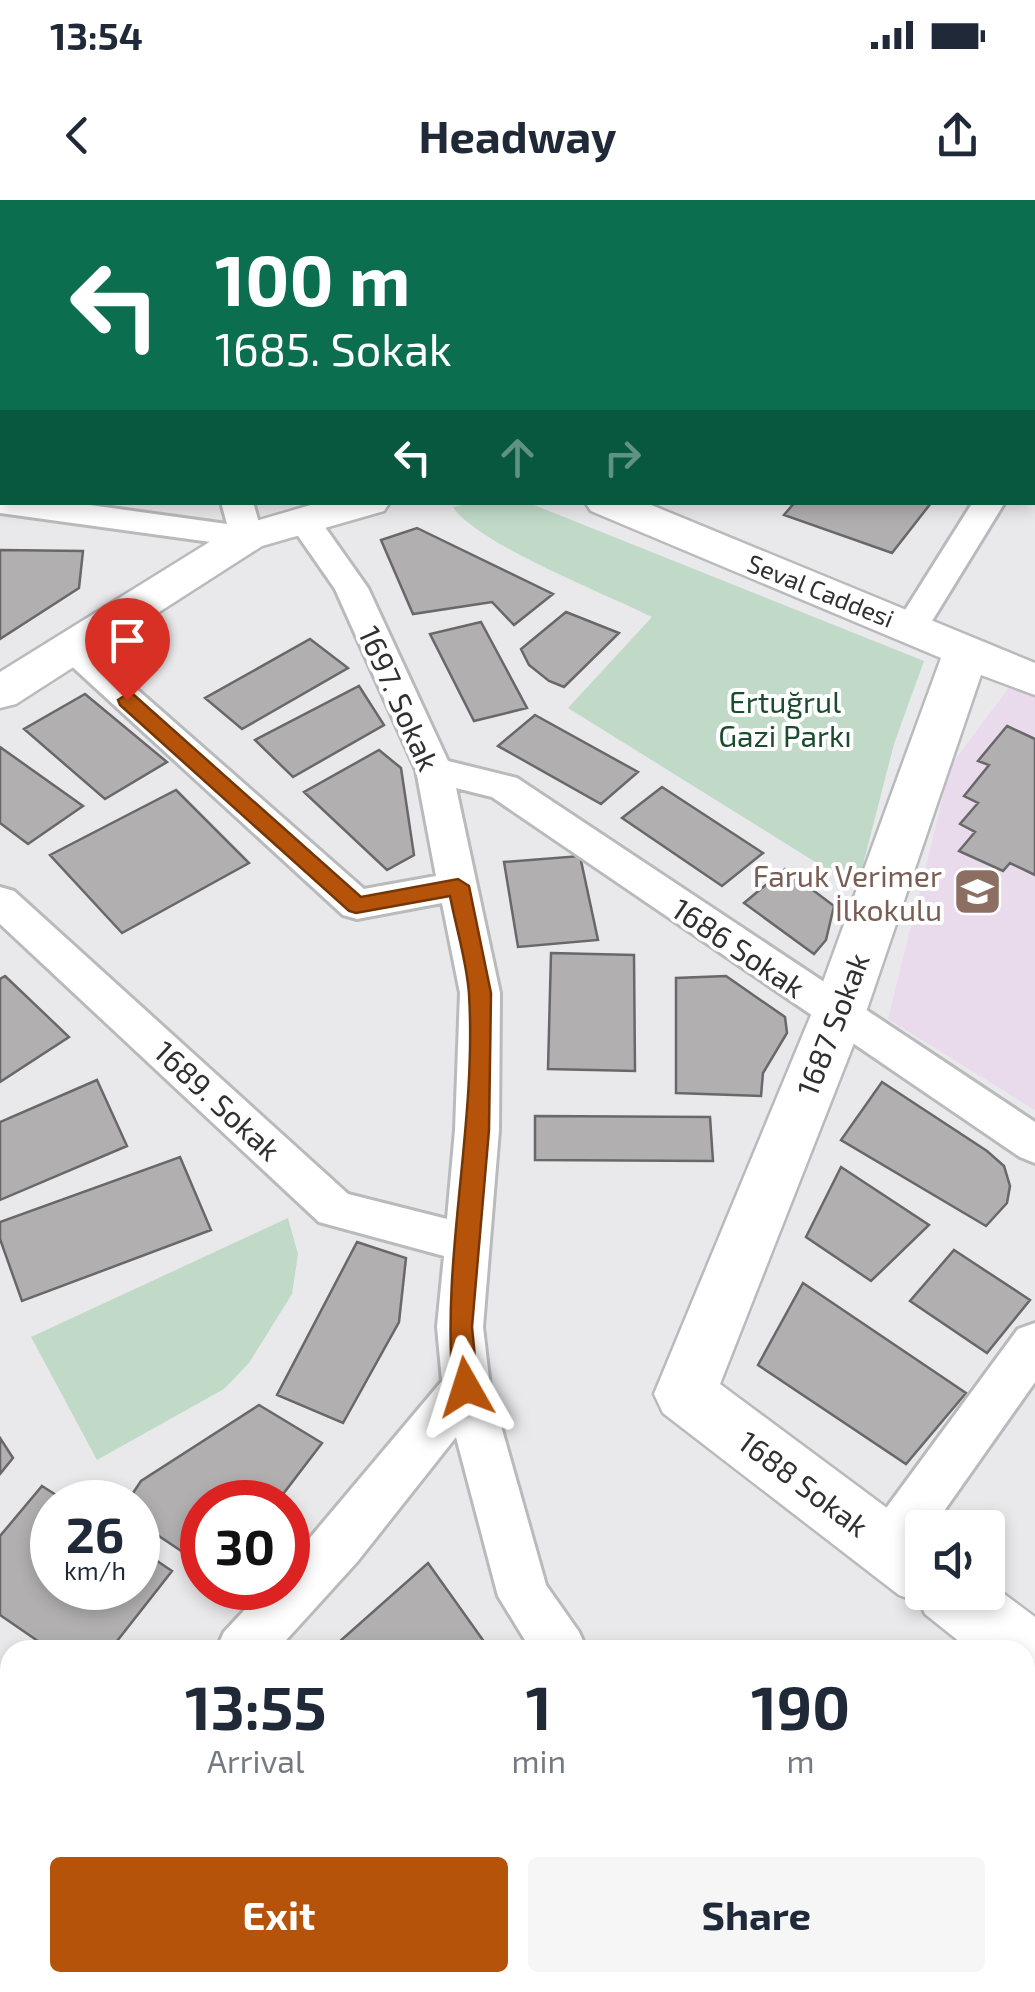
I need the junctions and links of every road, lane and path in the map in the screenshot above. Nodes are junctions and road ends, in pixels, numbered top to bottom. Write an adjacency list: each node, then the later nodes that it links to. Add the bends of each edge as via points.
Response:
1 (28, 505): 5 (street)
2 (358, 505): 6 (street)
3 (613, 505): 7 (street, Seval Caddesi)
4 (987, 505): 7 (street)
5 (242, 520): 6 (street); 8 (street)
6 (303, 520): 12 (street, 1697. Sokak, via 351,588)
7 (912, 626): 9 (street, Seval Caddesi)
8 (70, 649): 11 (street); 13 (street, via 356,905)
9 (967, 650): 10 (street, Seval Caddesi); 15 (street, 1687 Sokak)
10 (1035, 680)
11 (0, 693)
12 (434, 770): 13 (street, 1697. Sokak); 15 (street, 1686 Sokak, via 504,786)
13 (458, 886): 17 (street, 1697. Sokak, via 480,993)
14 (0, 901): 17 (street, 1689. Sokak, via 335,1208)
15 (838, 1015): 16 (street, 1686 Sokak); 20 (street, 1687 Sokak)
16 (1035, 1145)
17 (467, 1243): 19 (street, 1697. Sokak, via 460,1327)
18 (1035, 1344): 21 (street)
19 (466, 1387): 24 (street, via 339,1545); 25 (street, 1697. Sokak, via 524,1596)
20 (685, 1394): 22 (street, 1688 Sokak)
21 (935, 1510)
22 (905, 1560)
23 (972, 1610): 26 (street)
24 (251, 1640)
25 (554, 1640)
26 (1011, 1640)

